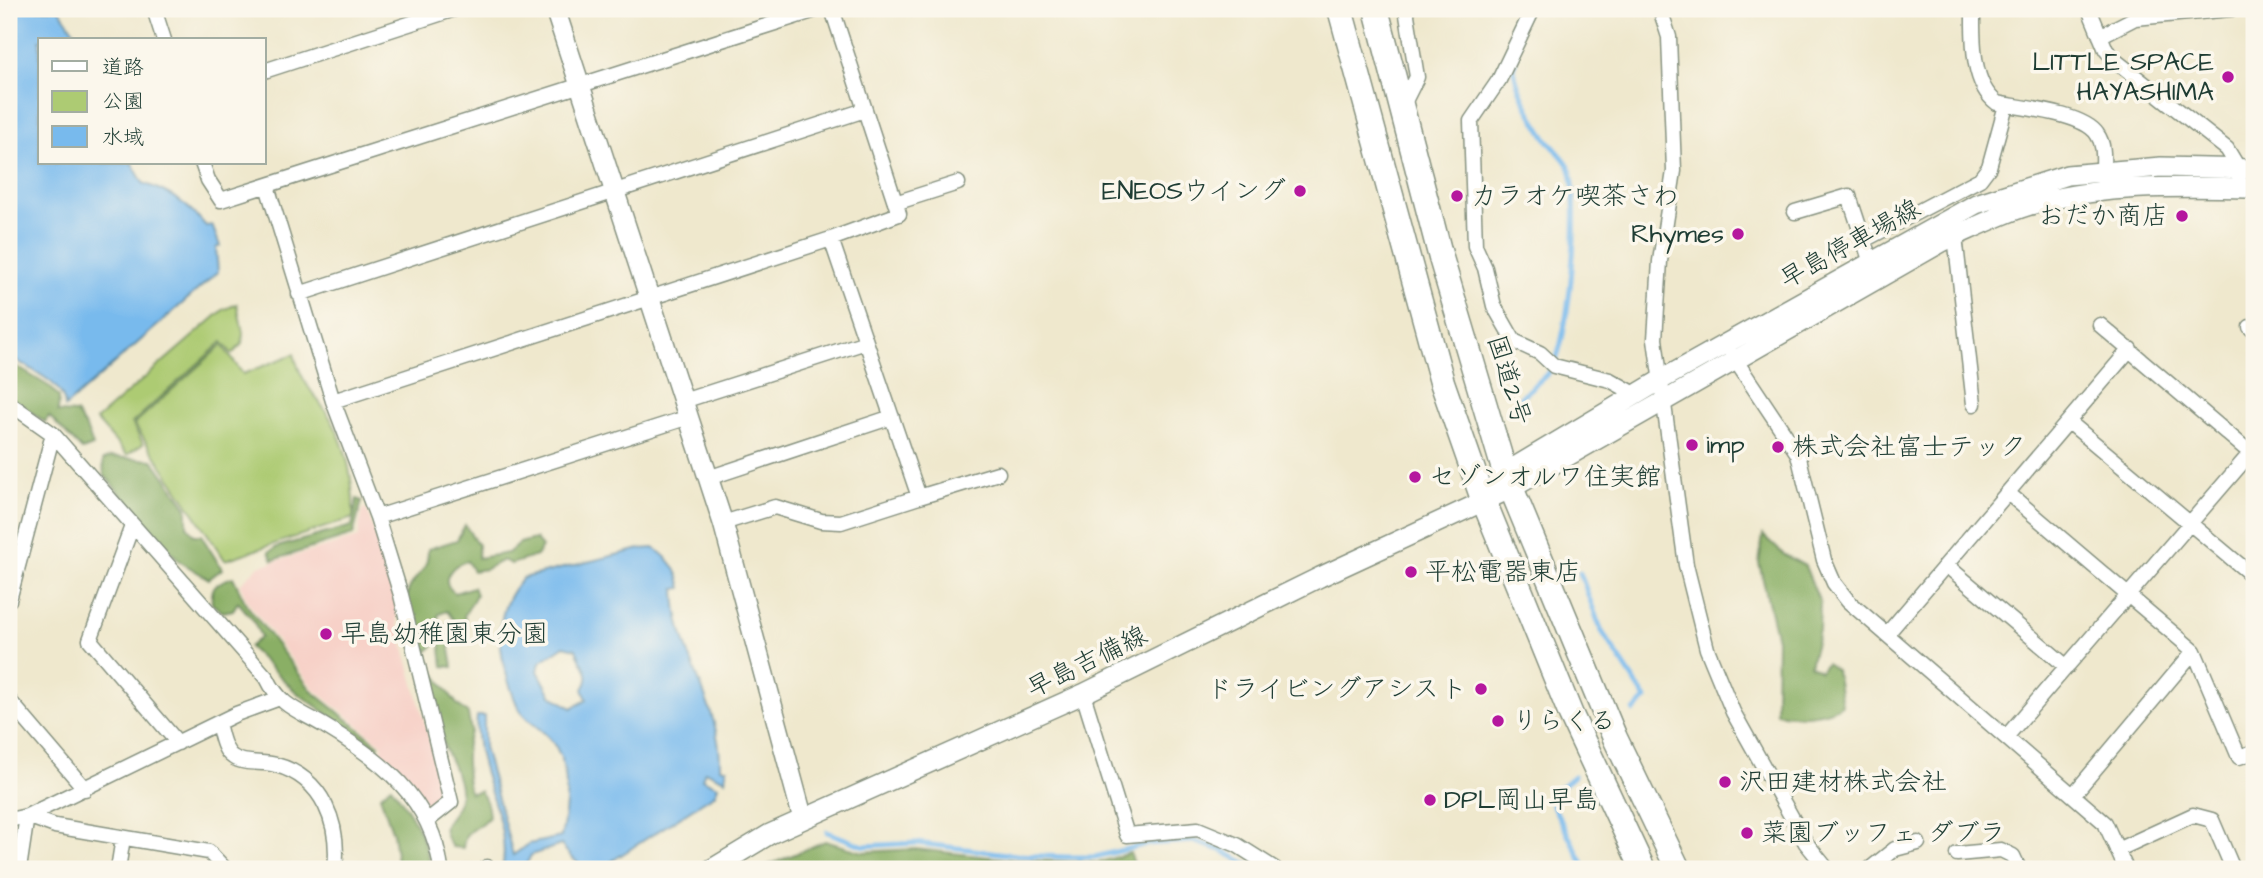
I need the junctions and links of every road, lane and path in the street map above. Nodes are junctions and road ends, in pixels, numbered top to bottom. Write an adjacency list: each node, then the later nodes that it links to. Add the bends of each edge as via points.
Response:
1 (154, 9): 15 (street)
2 (454, 9): 16 (street)
3 (555, 9): 17 (main road)
4 (819, 9): 17 (street)
5 (832, 9): 20 (street)
6 (1340, 9): 55 (highway, via 1442,382)
7 (1376, 9): 19 (highway, 国道2号)
8 (1406, 9): 19 (street, via 1417,77)
9 (1534, 9): 40 (street, via 1499,79 1471,121 1474,239 1494,306 1514,341 1553,365 1610,380)
10 (1660, 9): 39 (street, via 1669,37 1674,171 1660,261 1655,339)
11 (1973, 9): 18 (street, via 1973,42 1982,82 1988,96)
12 (2089, 9): 14 (street)
13 (2231, 9): 14 (street, via 2135,18)
14 (2100, 36): 23 (street, via 2117,62 2227,149)
15 (163, 38)
16 (266, 70)
17 (579, 85): 25 (street); 26 (main road)
18 (2006, 105): 22 (street, via 2088,125 2103,145); 31 (street, via 1991,160 1980,179)
19 (1402, 107): 52 (highway, 国道2号, via 1441,258)
20 (865, 110): 26 (street); 27 (street)
21 (202, 164): 25 (street, via 221,200)
22 (2103, 172): 23 (main road, 早島停車場線, via 2161,167); 32 (main road, 早島停車場線, via 2067,176 1976,204)
23 (2247, 178): 29 (main road, 早島停車場線, via 2076,194 2011,211)
24 (957, 183): 27 (street)
25 (267, 186): 33 (street)
26 (615, 192): 33 (street); 34 (main road)
27 (895, 203): 30 (street, via 899,214)
28 (1795, 212): 31 (street, via 1849,197)
29 (1955, 236): 38 (main road, 早島停車場線); 44 (street)
30 (831, 239): 34 (street); 36 (street)
31 (1864, 240): 32 (street)
32 (1871, 263): 38 (main road, 早島停車場線)
33 (299, 294): 41 (street)
34 (650, 296): 41 (street); 45 (main road)
35 (2100, 325): 37 (street)
36 (866, 341): 45 (street); 46 (street)
37 (2130, 349): 47 (street); 49 (street)
38 (1730, 353): 39 (main road, 早島停車場線); 42 (main road, 早島停車場線); 64 (street, via 1798,454 1815,535 1834,583)
39 (1659, 381): 40 (main road, 早島停車場線); 42 (street)
40 (1637, 394): 52 (main road, 早島停車場線)
41 (332, 401): 56 (street)
42 (1662, 402): 52 (main road, 早島停車場線); 93 (street, via 1686,565 1707,649 1732,712 1806,843)
43 (9, 403): 48 (street)
44 (1974, 404)
45 (686, 410): 51 (main road); 56 (street)
46 (891, 417): 51 (street); 54 (street)
47 (2069, 422): 53 (street); 58 (street)
48 (53, 434): 59 (street); 63 (street)
49 (2253, 453): 58 (street)
50 (998, 473): 54 (street)
51 (708, 478): 57 (main road)
52 (1508, 481): 55 (main road, 早島吉備線); 92 (highway, 国道2号, via 1615,738)
53 (2009, 494): 60 (street); 62 (street)
54 (919, 497): 57 (street, via 841,523 775,507)
55 (1483, 499): 67 (main road, 早島吉備線); 91 (highway, via 1571,715)
56 (377, 517): 79 (street, via 401,595 451,802)
57 (723, 523): 77 (main road)
58 (2190, 525): 61 (street); 62 (street)
59 (132, 526): 68 (street, via 267,678); 72 (street, via 90,640)
60 (1946, 565): 64 (street); 66 (street)
61 (2254, 577)
62 (2130, 596): 65 (street); 66 (street)
63 (9, 600)
64 (1887, 634): 71 (street)
65 (2194, 651): 73 (street, via 2239,757); 75 (street)
66 (2067, 667): 71 (street)
67 (1083, 694): 77 (main road, 早島吉備線); 90 (street, via 1127,835 1198,829 1237,845)
68 (277, 699): 70 (street); 79 (street, via 383,764 403,783)
69 (9, 700): 74 (street)
70 (218, 723): 72 (street); 87 (street, via 227,752 236,759 276,765 298,774 318,793 333,820)
71 (2006, 737): 75 (street)
72 (178, 743): 74 (street)
73 (2254, 751)
74 (85, 789): 76 (street)
75 (2073, 795): 82 (street, via 2105,823)
76 (27, 816): 78 (street); 80 (street); 84 (street)
77 (803, 819): 89 (main road, 早島吉備線)
78 (9, 820)
79 (427, 821): 88 (street)
80 (123, 838): 85 (street); 86 (street, via 209,852)
81 (1918, 843): 94 (street, via 1895,849)
82 (2117, 850): 96 (street); 97 (street, via 2193,815 2212,820)
83 (1957, 854): 95 (street, via 2001,850 2013,856)
84 (19, 869)
85 (118, 869)
86 (225, 869)
87 (335, 869)
88 (441, 869)
89 (712, 869)
90 (1275, 869)
91 (1643, 869)
92 (1678, 869)
93 (1827, 869)
94 (1870, 869)
95 (2018, 869)
96 (2126, 869)
97 (2233, 869)

